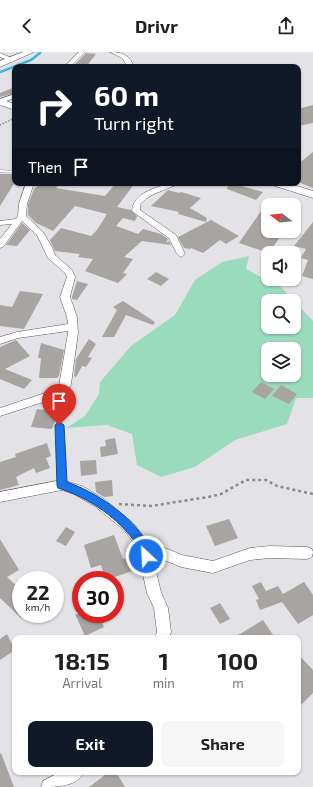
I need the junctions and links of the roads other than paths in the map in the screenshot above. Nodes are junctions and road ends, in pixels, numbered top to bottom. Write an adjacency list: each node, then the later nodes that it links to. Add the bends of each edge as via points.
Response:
1 (30, 52): 5 (street)
2 (82, 52): 7 (street)
3 (112, 52): 8 (street, via 126,58)
4 (0, 55): 5 (street)
5 (12, 60): 6 (street)
6 (0, 64)
7 (70, 64)
8 (129, 64)
9 (12, 97): 10 (street)
10 (0, 102): 11 (street)
11 (12, 106)
12 (0, 171): 13 (lane)
13 (12, 172)
14 (29, 186): 18 (street)
15 (168, 186): 21 (street, via 144,196 135,206 136,211 173,237)
16 (285, 186): 17 (street)
17 (313, 195)
18 (20, 219): 19 (street); 20 (street); 22 (street, via 40,234 51,256 70,272 65,297 72,317)
19 (0, 223)
20 (0, 245)
21 (181, 254)
22 (72, 327): 23 (street); 24 (street, via 66,384 63,390)
23 (0, 341)
24 (0, 412)
25 (59, 425): 26 (lane)
26 (62, 485): 27 (street); 28 (street, via 78,490 100,503 129,527)
27 (0, 497)
28 (143, 544): 29 (street, via 181,562 213,567 250,554); 30 (street, via 154,593 161,608)
29 (307, 553)
30 (163, 635)
31 (71, 775): 32 (street)
32 (49, 787)

